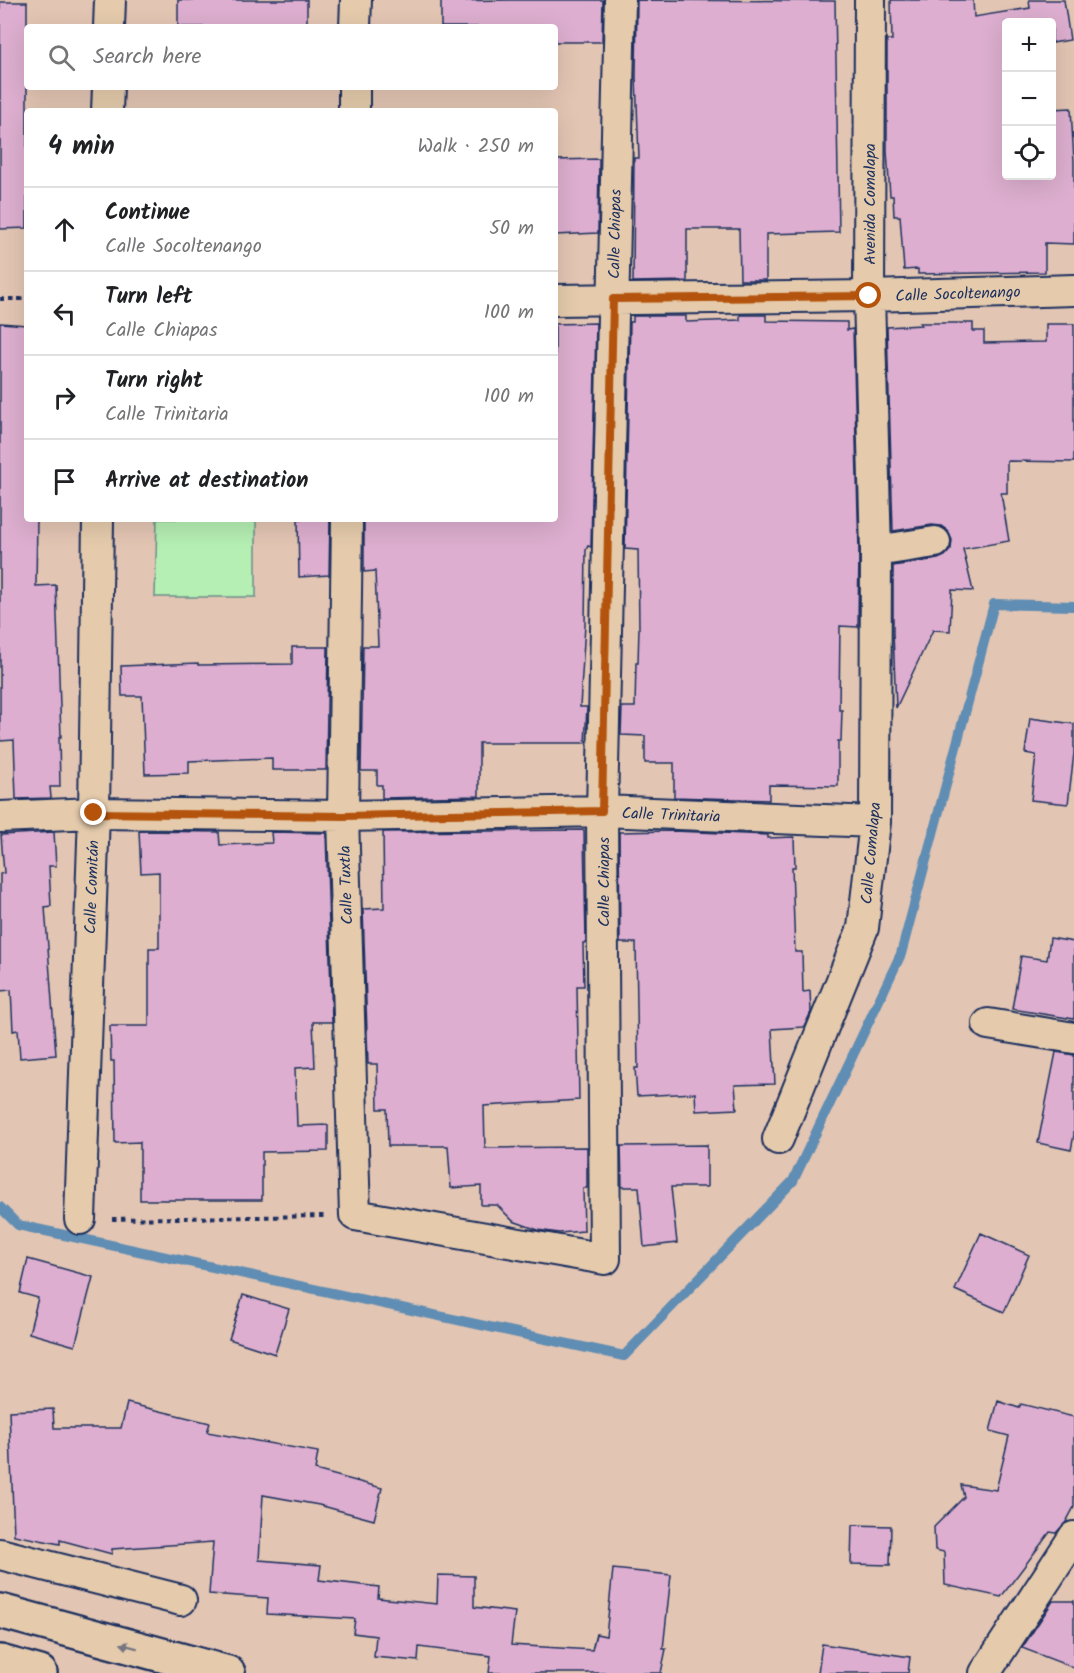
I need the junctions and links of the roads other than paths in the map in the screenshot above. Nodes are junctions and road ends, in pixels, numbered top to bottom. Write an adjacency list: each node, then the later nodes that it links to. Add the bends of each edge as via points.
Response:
1 (110, 0): 5 (street)
2 (356, 0): 6 (street)
3 (620, 0): 13 (street, Calle Chiapas)
4 (870, 0): 12 (street, Avenida Comalapa)
5 (110, 24)
6 (355, 24)
7 (108, 90): 9 (street)
8 (354, 90): 10 (street)
9 (107, 108)
10 (354, 108)
11 (1074, 290): 12 (street, Calle Socoltenango)
12 (869, 296): 13 (street, Calle Socoltenango); 18 (street, Avenida Comalapa)
13 (613, 299): 14 (street, Calle Socoltenango); 19 (street, Calle Chiapas)
14 (558, 300)
15 (98, 522): 20 (street, Calle Comitán)
16 (347, 522): 21 (street, Calle Tuxtla)
17 (935, 542): 18 (street)
18 (876, 551): 23 (street, Calle Comalapa)
19 (602, 811): 21 (street, Calle Trinitaria); 23 (street, Calle Trinitaria); 27 (street, Calle Chiapas, via 605,1259)
20 (94, 813): 21 (street, Calle Trinitaria); 22 (street, Calle Trinitaria); 28 (street, Calle Comitán)
21 (343, 816): 27 (street, Calle Tuxtla)
22 (0, 817)
23 (874, 822): 26 (street, Calle Comalapa, via 863,928)
24 (987, 1024): 25 (street)
25 (1074, 1038)
26 (778, 1139)
27 (355, 1215)
28 (80, 1219)
29 (1074, 1537): 36 (street)
30 (0, 1554): 31 (street)
31 (181, 1600)
32 (0, 1611): 35 (main road, one-way to 32)
33 (0, 1662): 34 (main road)
34 (40, 1673)
35 (228, 1673)
36 (985, 1673)

